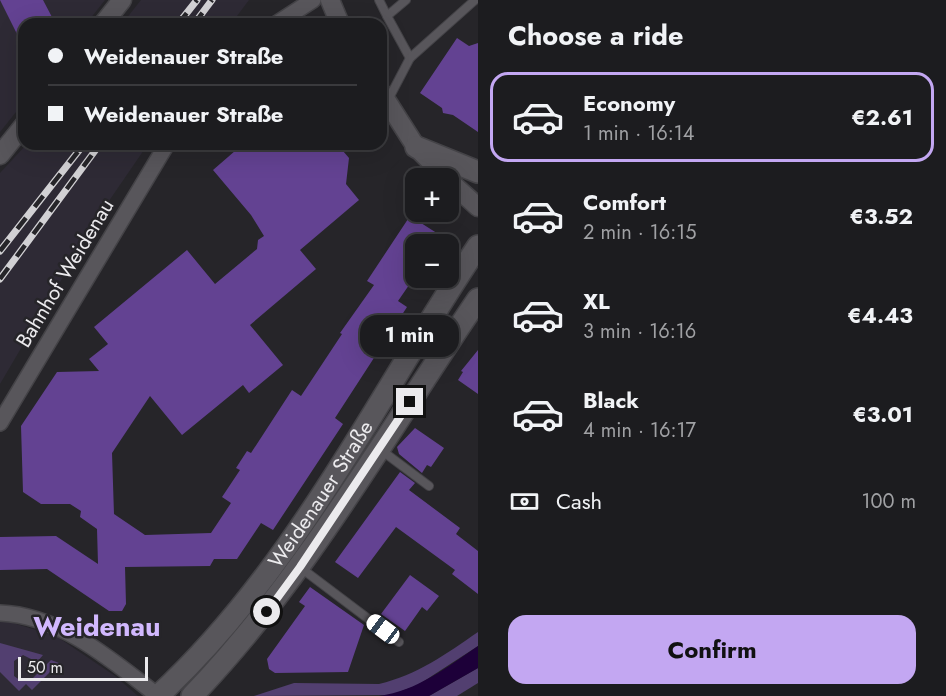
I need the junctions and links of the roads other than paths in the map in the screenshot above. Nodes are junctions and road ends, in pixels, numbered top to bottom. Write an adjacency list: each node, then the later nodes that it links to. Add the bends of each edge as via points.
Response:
1 (122, 0): 8 (street)
2 (313, 0): 9 (street)
3 (330, 0): 10 (street)
4 (379, 0): 7 (lane)
5 (406, 0): 7 (lane)
6 (475, 0): 11 (lane)
7 (387, 16): 11 (lane)
8 (108, 18)
9 (285, 18)
10 (338, 18)
11 (410, 58): 12 (lane)
12 (387, 92)
13 (387, 101): 15 (street)
14 (18, 132): 17 (street)
15 (416, 147): 18 (street); 19 (main road)
16 (162, 150): 24 (street, Bahnhof Weidenau)
17 (0, 155)
18 (437, 168)
19 (478, 172)
20 (459, 189): 21 (street)
21 (478, 207)
22 (478, 246): 30 (main road, Weidenauer Straße, via 294,537 234,614)
23 (475, 311): 25 (main road, Weidenauer Straße)
24 (0, 423)
25 (380, 449): 26 (lane); 27 (main road, Weidenauer Straße)
26 (429, 486)
27 (300, 567): 29 (lane); 31 (main road, Weidenauer Straße, via 236,649)
28 (0, 614): 30 (street, via 23,616 55,627)
29 (399, 642)
30 (158, 696)
31 (192, 696)

